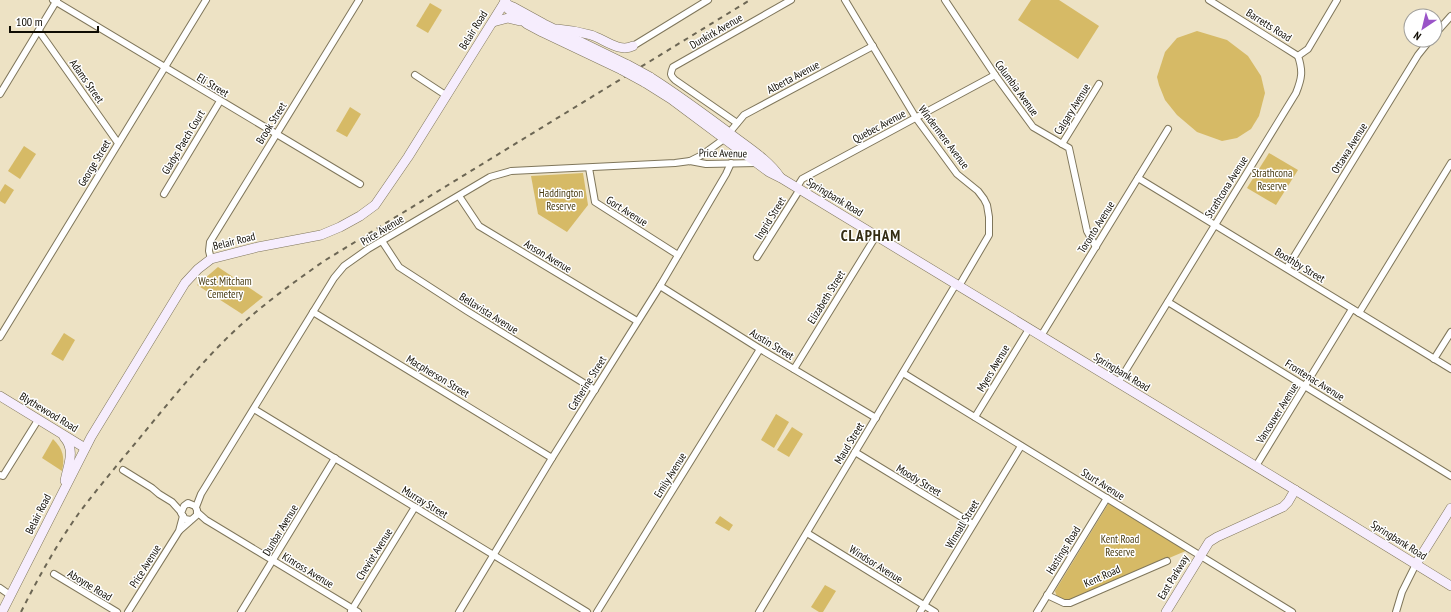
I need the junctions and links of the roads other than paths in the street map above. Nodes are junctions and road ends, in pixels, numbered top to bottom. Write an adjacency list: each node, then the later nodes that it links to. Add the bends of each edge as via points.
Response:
1 (206, 0): 24 (street, George Street)
2 (359, 0): 35 (street, Brook Street)
3 (708, 0): 19 (street)
4 (791, 0): 33 (street, Dunkirk Avenue, via 673,67 670,73 675,80)
5 (845, 0): 20 (street, Windermere Avenue)
6 (945, 0): 27 (street, Columbia Avenue)
7 (1209, 0): 11 (street, Barretts Road)
8 (1337, 0): 22 (street, via 1308,49)
9 (55, 1): 17 (street); 24 (street, Eli Street)
10 (503, 1): 13 (main road, Belair Road); 14 (main road, Springbank Road, via 510,11); 16 (main road, Springbank Road)
11 (1220, 3): 22 (street, Barretts Road)
12 (1451, 16): 15 (street)
13 (493, 22): 14 (main road, via 508,18); 30 (main road, Belair Road)
14 (527, 24): 25 (main road, Springbank Road)
15 (1443, 25)
16 (554, 29): 18 (main road, via 594,36); 23 (main road, Springbank Road)
17 (39, 31): 29 (street); 37 (street, Adams Street)
18 (610, 44): 19 (main road, via 623,48); 23 (main road)
19 (633, 46)
20 (873, 46): 32 (street, Windermere Avenue); 33 (street, Alberta Avenue, via 744,115)
21 (1424, 48): 57 (street, Ottawa Avenue)
22 (1298, 56): 50 (street, Strathcona Avenue, via 1301,80 1296,93)
23 (612, 57): 25 (main road, Springbank Road)
24 (165, 67): 31 (street, Eli Street); 37 (street, George Street)
25 (625, 68): 36 (main road, Springbank Road, bridge, via 647,79 682,107)
26 (415, 75): 30 (street)
27 (995, 75): 32 (street, Quebec Avenue); 38 (street, Columbia Avenue, via 1033,127)
28 (1099, 84): 38 (street, Calgary Avenue)
29 (0, 94)
30 (447, 96): 56 (main road, Belair Road, via 382,196 360,216 322,235)
31 (220, 100): 35 (street, Eli Street); 48 (street, Gladys Paech Court)
32 (916, 118): 47 (street, Quebec Avenue, via 802,179); 58 (street, Windermere Avenue, via 957,174 978,191 987,205 989,235)
33 (737, 123): 36 (street, Alberta Avenue)
34 (1168, 129): 45 (street, Toronto Avenue)
35 (276, 134): 46 (street, Eli Street); 56 (street, Brook Street, via 210,242)
36 (726, 136): 39 (street, Price Avenue); 41 (main road, Springbank Road); 44 (main road, Springbank Road, via 773,166)
37 (118, 143): 68 (street, George Street)
38 (1062, 144): 53 (street, Columbia Avenue, via 1069,148 1087,231)
39 (690, 161): 40 (street, Price Avenue, via 706,164); 43 (street, Price Avenue)
40 (731, 163): 41 (street, Price Avenue); 54 (street, Catherine Street)
41 (756, 163): 44 (main road, Springbank Road)
42 (1451, 163): 63 (street)
43 (589, 168): 49 (street, Price Avenue, via 501,173); 54 (street, Gort Avenue, via 595,202)
44 (781, 178): 47 (main road, Springbank Road)
45 (1138, 178): 50 (street, Boothby Street); 53 (street, Toronto Avenue)
46 (360, 184)
47 (798, 188): 51 (main road, Springbank Road); 55 (street, Ingrid Street)
48 (164, 194)
49 (459, 196): 52 (street, Price Avenue); 64 (street, Anson Avenue, via 479,226)
50 (1215, 224): 57 (street, Boothby Street); 60 (street, Strathcona Avenue)
51 (876, 236): 58 (main road, Springbank Road); 71 (street, Elizabeth Street)
52 (382, 241): 62 (street, Price Avenue, via 344,266); 76 (street, Bellavista Avenue, via 399,267)
53 (1096, 247): 67 (street, Toronto Avenue)
54 (678, 255): 59 (street, Catherine Street)
55 (757, 257)
56 (211, 259): 84 (main road, Belair Road, via 185,283)
57 (1287, 268): 61 (street, Boothby Street)
58 (957, 285): 65 (main road, Springbank Road); 73 (street, Maud Street)
59 (660, 286): 64 (street, Catherine Street); 69 (street, Austin Street)
60 (1168, 302): 74 (street, Strathcona Avenue); 75 (street, Frontenac Avenue)
61 (1352, 309): 63 (street, Boothby Street); 75 (street, Vancouver Avenue)
62 (313, 312): 78 (street, Price Avenue); 87 (street, Macpherson Street)
63 (1359, 313): 70 (street, Boothby Street)
64 (637, 321): 76 (street, Catherine Street)
65 (1029, 329): 67 (main road, Springbank Road); 79 (street, Myers Avenue)
66 (1451, 332): 70 (street)
67 (1041, 336): 74 (main road, Springbank Road)
68 (0, 337)
69 (760, 349): 71 (street, Austin Street); 122 (street, Emily Avenue)
70 (1434, 359): 72 (street, Boothby Street)
71 (794, 369): 80 (street, Austin Street)
72 (1451, 369)
73 (903, 372): 79 (street, Sturt Avenue); 80 (street, Maud Street)
74 (1118, 383): 88 (main road, Springbank Road)
75 (1305, 386): 88 (street, Vancouver Avenue); 91 (street, Frontenac Avenue)
76 (595, 390): 87 (street, Catherine Street)
77 (0, 396): 81 (main road, Blythewood Road)
78 (254, 409): 86 (street, Murray Street); 98 (street, Price Avenue)
79 (975, 417): 83 (street, Sturt Avenue)
80 (876, 418): 85 (street, Maud Street)
81 (38, 420): 82 (main road, Blythewood Road); 90 (street, via 3,476)
82 (60, 432): 84 (main road, Blythewood Road); 93 (main road, via 71,446)
83 (1021, 446): 94 (street, Sturt Avenue); 100 (street, Winnall Street)
84 (85, 448): 93 (main road, Belair Road)
85 (855, 452): 100 (street, Moody Street); 102 (street, Maud Street)
86 (335, 458): 96 (street, Murray Street); 106 (street, Dunbar Avenue)
87 (552, 458): 103 (street, Catherine Street)
88 (1256, 466): 92 (main road, Springbank Road)
89 (123, 470): 95 (street, Kinross Avenue)
90 (0, 475)
91 (1451, 476)
92 (1295, 490): 104 (main road, via 1283,507 1214,538); 107 (main road, Springbank Road)
93 (62, 492): 111 (main road, Belair Road)
94 (1107, 498): 104 (street, Sturt Avenue); 112 (street, Hastings Road)
95 (172, 502): 98 (street, Kinross Avenue); 99 (street, Kinross Avenue)
96 (415, 507): 103 (street, Murray Street); 115 (street, Cheviot Avenue)
97 (1451, 508): 107 (main road)
98 (193, 510): 99 (street, Price Avenue, via 182,508); 99 (street, via 185,519); 101 (street, Price Avenue); 106 (street, Kinross Avenue)
99 (182, 514): 101 (street, Price Avenue)
100 (973, 524): 113 (street, Winnall Street)
101 (179, 531): 118 (street, Price Avenue)
102 (807, 533): 113 (street, Windsor Avenue); 123 (street, Maud Street)
103 (493, 555): 120 (street, Catherine Street); 121 (street, Murray Street)
104 (1200, 555): 114 (street, Sturt Avenue); 127 (main road, East Parkway)
105 (1167, 560): 112 (street, Kent Road, via 1070,603 1064,604)
106 (273, 561): 115 (street, Kinross Avenue); 119 (street, Dunbar Avenue)
107 (1416, 564): 109 (main road, Springbank Road); 129 (street, via 1402,592)
108 (54, 574): 117 (street, Aboyne Road)
109 (1451, 586)
110 (0, 588): 111 (street)
111 (10, 594): 116 (main road, Belair Road)
112 (1047, 595): 126 (street, Hastings Road)
113 (924, 605): 124 (street, Winnall Street); 125 (street, Windsor Avenue)
114 (1284, 610): 128 (street, Sturt Avenue)
115 (354, 611)
116 (2, 612)
117 (117, 612)
118 (128, 612)
119 (241, 612)
120 (459, 612)
121 (587, 612)
122 (597, 612)
123 (759, 612)
124 (920, 612)
125 (935, 612)
126 (1037, 612)
127 (1166, 612)
128 (1292, 612)
129 (1396, 612)

